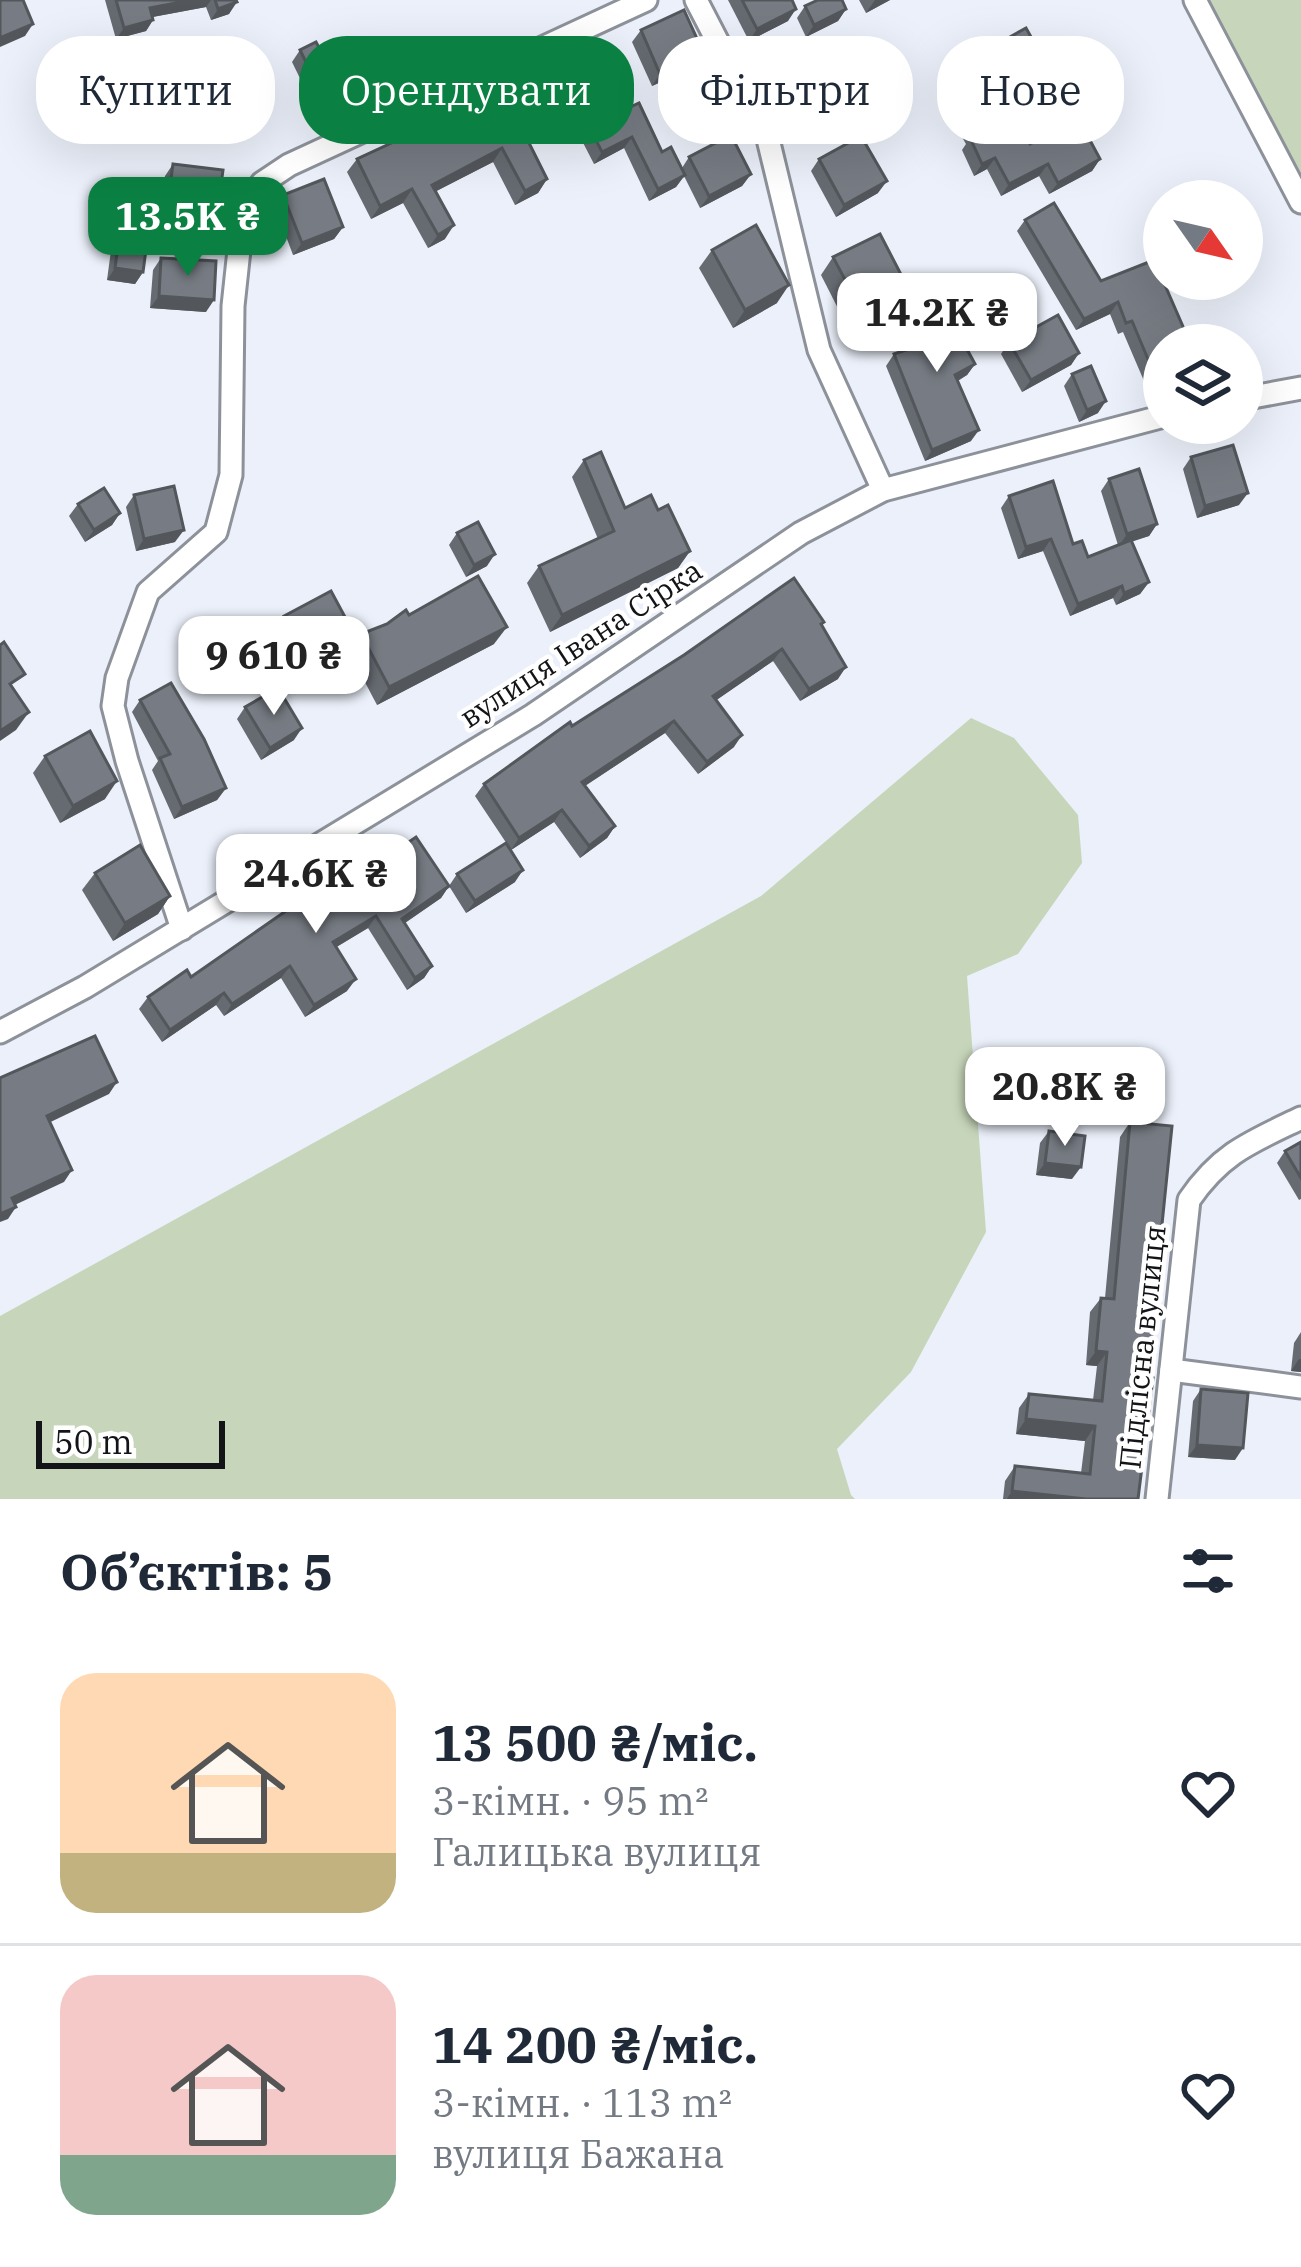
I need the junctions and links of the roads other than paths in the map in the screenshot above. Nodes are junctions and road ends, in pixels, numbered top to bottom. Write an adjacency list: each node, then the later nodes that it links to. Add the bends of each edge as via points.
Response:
1 (646, 0): 9 (street, via 290,165 262,183 243,213 224,506 216,532 148,592 113,706)
2 (696, 0): 8 (street, via 768,139 819,350)
3 (1195, 0): 4 (street)
4 (1301, 202)
5 (1301, 388): 6 (street)
6 (1263, 395)
7 (1143, 422): 8 (street, вулиця Івана Сірка)
8 (883, 490): 9 (street, вулиця Івана Сірка, via 801,533 533,715)
9 (182, 929): 10 (street, вулиця Івана Сірка)
10 (0, 1032)
11 (1301, 1118): 12 (street, Підлісна вулиця, via 1232,1151 1189,1200)
12 (1171, 1370): 13 (street); 14 (street, Підлісна вулиця)
13 (1301, 1387)
14 (1157, 1499)

